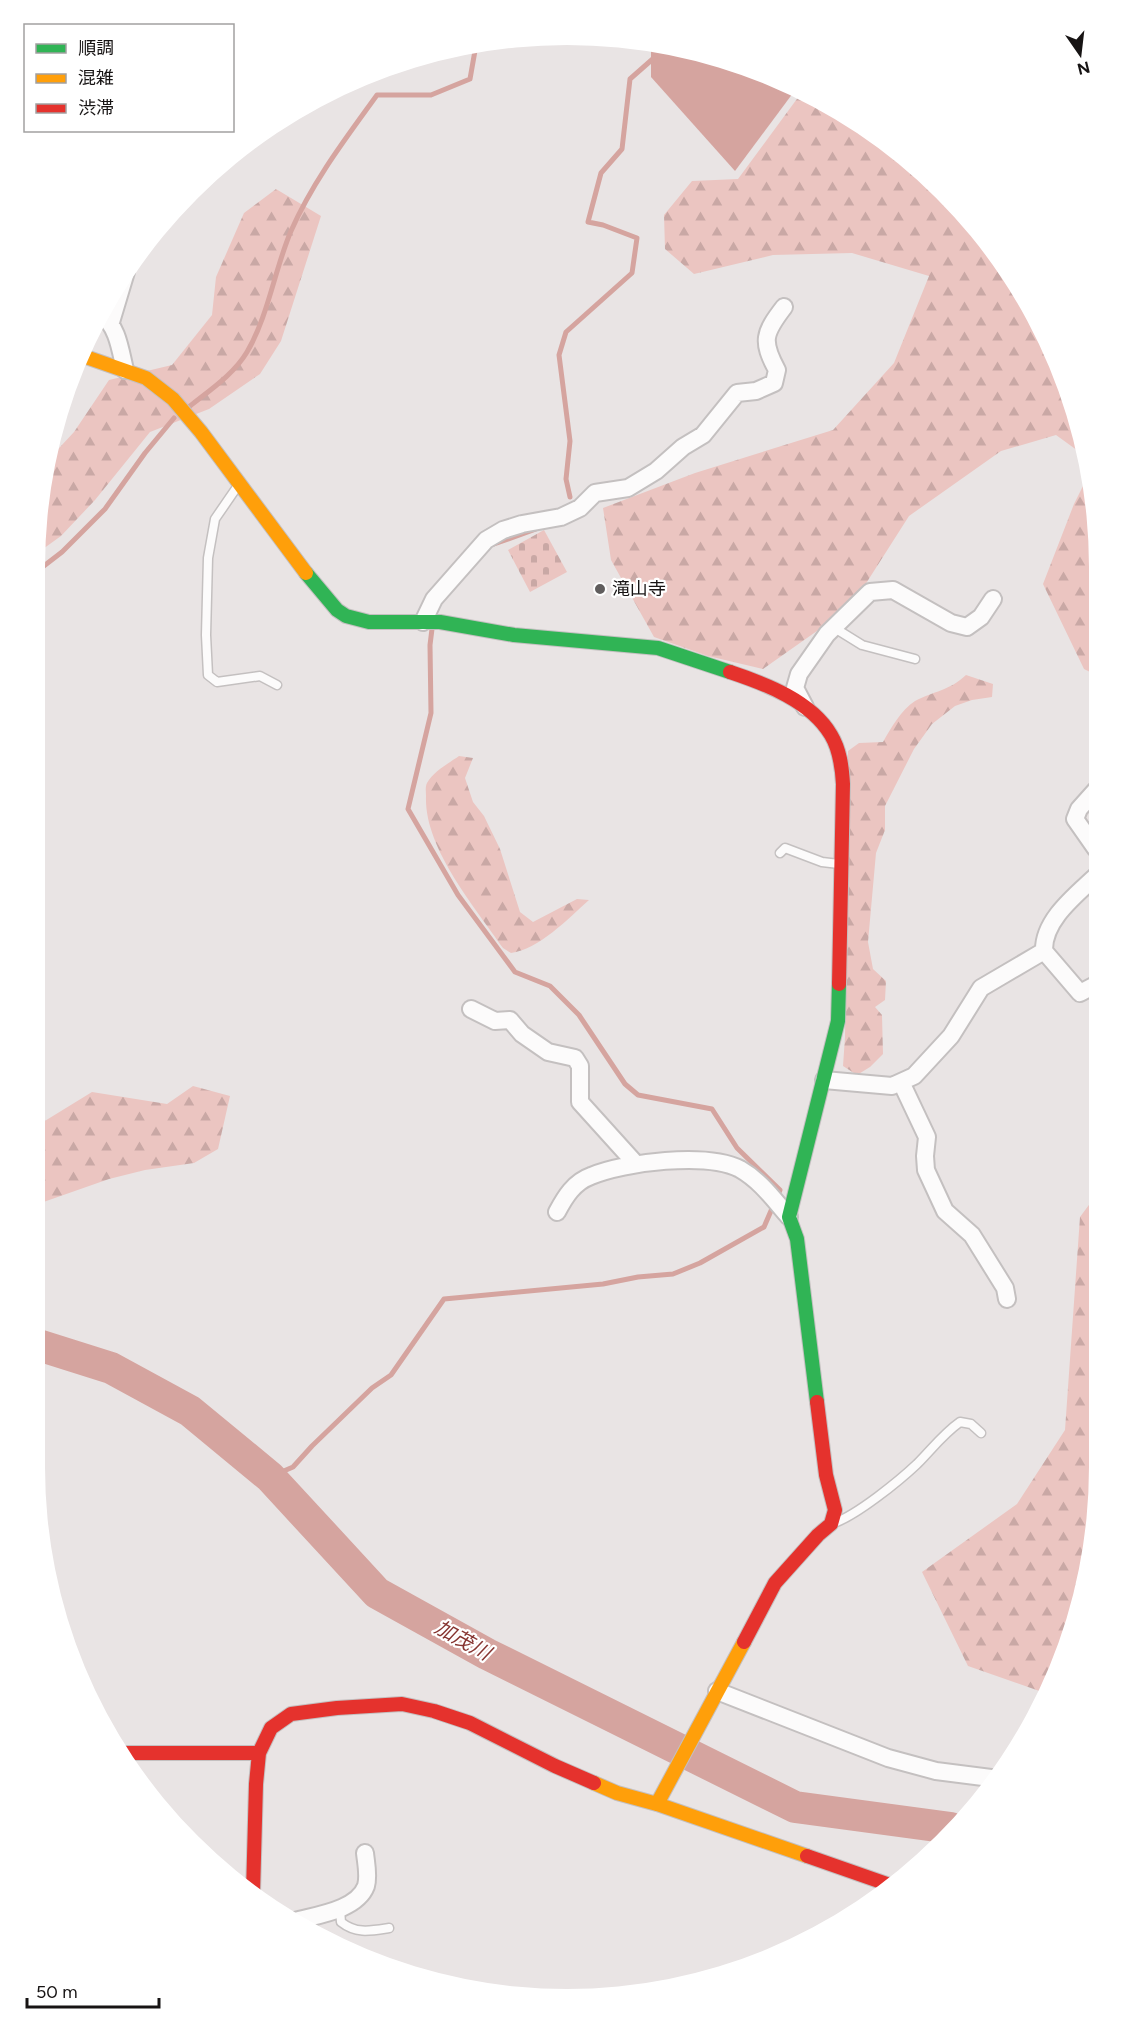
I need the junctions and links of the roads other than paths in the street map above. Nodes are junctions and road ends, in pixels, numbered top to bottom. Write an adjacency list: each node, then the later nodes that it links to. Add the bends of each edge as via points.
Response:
1 (784, 307): 7 (street, via 768,329 767,351 777,370 774,383 756,391 737,393 703,435 628,488 595,493 580,508 561,517 522,524 486,540 434,599)
2 (107, 320): 4 (street, via 117,338)
3 (89, 358): 4 (street)
4 (125, 370): 5 (street, via 146,378 173,399)
5 (239, 484): 7 (street, via 337,610 369,622); 10 (lane, via 215,519 208,558 208,675 217,682 260,676)
6 (993, 599): 8 (street, via 981,617 967,627 951,623 893,590 870,592)
7 (430, 622): 11 (street, via 514,635 658,648 746,677)
8 (833, 627): 9 (lane, via 862,645); 11 (street, via 799,674 795,688)
9 (915, 659)
10 (277, 685)
11 (805, 708): 15 (street, via 831,735 841,761)
12 (1089, 798): 13 (street, via 1075,819)
13 (1089, 839)
14 (780, 853): 15 (lane, via 785,848)
15 (842, 865): 20 (street, via 838,1021)
16 (1089, 883): 17 (street, via 1057,915)
17 (1044, 951): 18 (street, via 1080,993); 21 (street, via 981,988 951,1036 914,1076)
18 (1089, 988)
19 (471, 1009): 22 (street, via 495,1021 510,1020 548,1052 575,1058 580,1066 580,1102)
20 (824, 1080): 21 (street, via 892,1086); 24 (street)
21 (901, 1082): 25 (street, via 927,1137 926,1170 945,1211 972,1235 1005,1288)
22 (636, 1164): 23 (street, via 589,1176 568,1192); 24 (street, via 681,1160 727,1164 762,1184)
23 (557, 1212)
24 (789, 1218): 27 (street, via 797,1239 826,1475 835,1510)
25 (1007, 1299)
26 (981, 1432): 27 (lane, via 960,1422 849,1518)
27 (831, 1524): 28 (street, via 776,1583)
28 (717, 1691): 31 (street, via 888,1758 936,1771); 32 (street)
29 (131, 1753): 30 (street)
30 (259, 1753): 32 (street, via 271,1728 291,1714 402,1704 470,1723 617,1793); 35 (street)
31 (986, 1777)
32 (657, 1804): 34 (street)
33 (365, 1853): 36 (street, via 366,1887)
34 (883, 1883)
35 (253, 1884)
36 (339, 1910): 37 (street); 38 (lane, via 341,1922 349,1928)
37 (305, 1918)
38 (389, 1928)

